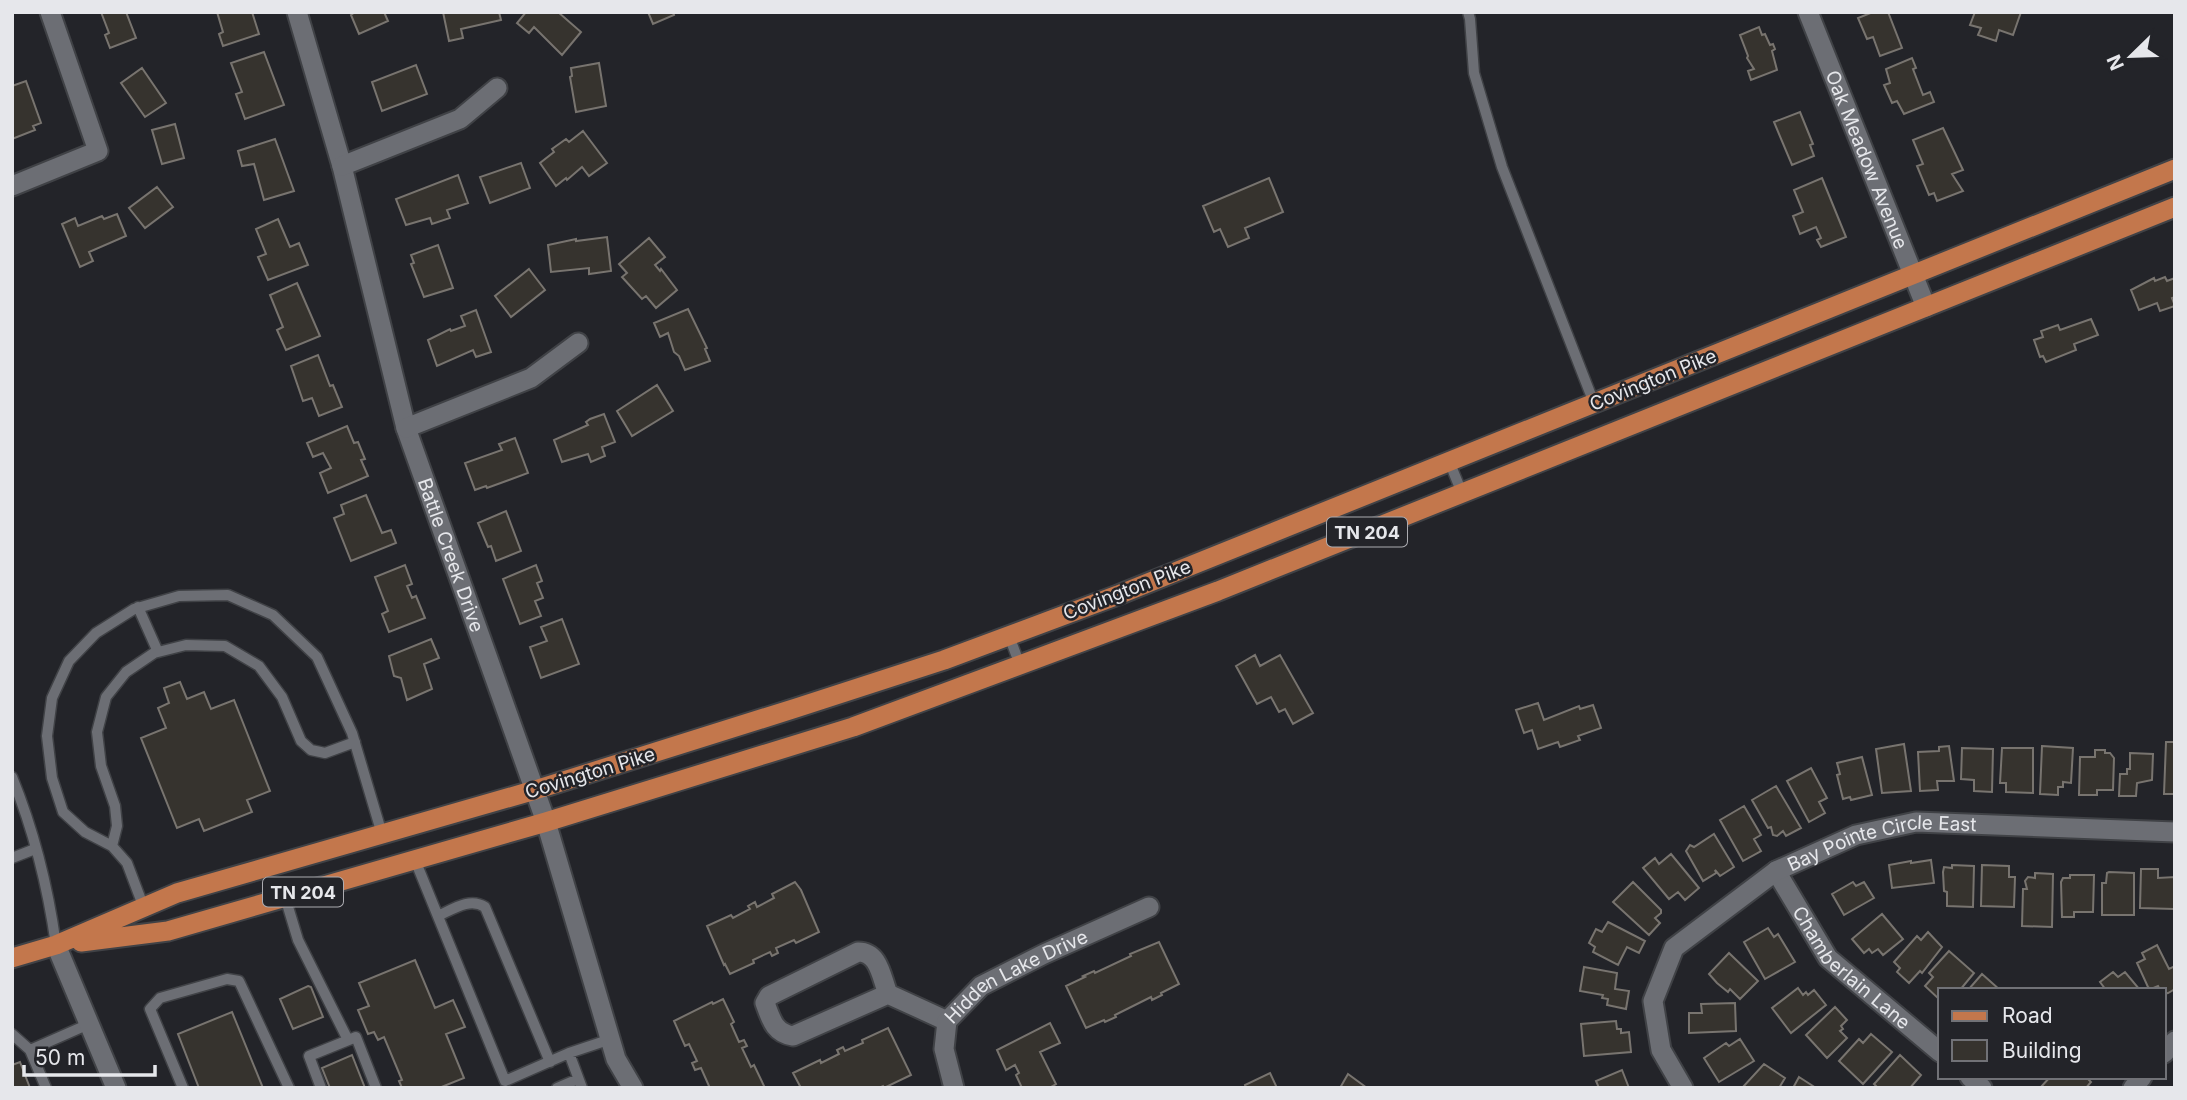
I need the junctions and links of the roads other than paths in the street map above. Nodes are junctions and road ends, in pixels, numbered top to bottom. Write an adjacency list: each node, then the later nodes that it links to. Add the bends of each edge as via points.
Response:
1 (50, 12): 8 (street, via 98,151)
2 (297, 12): 6 (street, Battle Creek Drive)
3 (1468, 12): 13 (lane, via 1474,73 1502,167)
4 (1808, 12): 10 (street, Oak Meadow Avenue)
5 (497, 88): 6 (street, via 460,119)
6 (342, 166): 14 (street, Battle Creek Drive)
7 (2175, 169): 10 (main road, Covington Pike / TN 204)
8 (12, 186)
9 (2175, 207): 11 (main road, Covington Pike / TN 204)
10 (1913, 275): 11 (street, Oak Meadow Avenue); 13 (main road, Covington Pike / TN 204)
11 (1926, 307): 16 (main road, Covington Pike / TN 204)
12 (578, 343): 14 (street, via 531,379)
13 (1594, 403): 15 (main road, Covington Pike / TN 204)
14 (406, 428): 23 (street, Battle Creek Drive)
15 (1449, 461): 16 (lane); 18 (main road, Covington Pike / TN 204)
16 (1462, 493): 20 (main road, Covington Pike / TN 204)
17 (138, 607): 19 (lane); 21 (lane, via 179,596 228,595 273,615 317,657); 27 (lane, via 96,633 69,661 52,698 47,736 52,778 63,811 85,832)
18 (1009, 636): 20 (lane); 23 (main road, Covington Pike / TN 204)
19 (158, 652): 21 (lane, via 186,645 225,646 259,666 282,697 302,741 312,750 325,753); 27 (lane, via 126,672 106,697 97,732 101,766 115,806)
20 (1020, 666): 24 (main road, Covington Pike / TN 204, via 853,727)
21 (355, 742): 26 (lane)
22 (12, 777): 28 (lane, via 28,815)
23 (535, 790): 24 (street, Battle Creek Drive); 26 (main road, Covington Pike / TN 204)
24 (546, 822): 30 (main road, Covington Pike / TN 204); 42 (street, Battle Creek Drive)
25 (2175, 832): 31 (street, Bay Pointe Circle East, via 1916,822 1856,835)
26 (382, 834): 34 (main road, Covington Pike / TN 204, via 177,893)
27 (112, 846): 34 (lane, via 127,863)
28 (35, 849): 29 (lane); 36 (lane)
29 (12, 858)
30 (415, 860): 32 (main road, Covington Pike / TN 204); 35 (lane)
31 (1776, 871): 45 (street, Chamberlain Lane, via 1828,958); 59 (street, Bay Pointe Circle East, via 1674,948 1653,1002 1661,1050)
32 (285, 897): 36 (main road, Covington Pike / TN 204, via 168,931); 43 (lane, via 299,940)
33 (1149, 907): 39 (street, Hidden Lake Drive, via 981,986)
34 (144, 908): 36 (main road, Covington Pike / TN 204)
35 (438, 916): 47 (lane, via 470,902 485,907); 49 (lane)
36 (56, 945): 37 (main road, Covington Pike / TN 204); 40 (street)
37 (12, 958)
38 (888, 994): 38 (street, via 793,1036 774,1027 765,1003 769,996 858,952 874,957); 39 (street)
39 (947, 1021): 50 (street, Hidden Lake Drive, via 944,1049)
40 (89, 1024): 44 (lane); 52 (street)
41 (12, 1034): 44 (lane)
42 (611, 1039): 46 (lane); 58 (street, Battle Creek Drive)
43 (348, 1040): 55 (lane, via 309,1056); 56 (lane, via 356,1037)
44 (30, 1050): 51 (lane)
45 (1938, 1050)
46 (569, 1053): 47 (lane); 48 (lane)
47 (550, 1062): 49 (lane)
48 (580, 1083): 57 (lane)
49 (506, 1084)
50 (949, 1086)
51 (46, 1088)
52 (116, 1088)
53 (183, 1088): 54 (lane, via 149,1009 160,998 227,979 239,981)
54 (289, 1088)
55 (321, 1088)
56 (376, 1088)
57 (557, 1088)
58 (633, 1088)
59 (1683, 1088)

